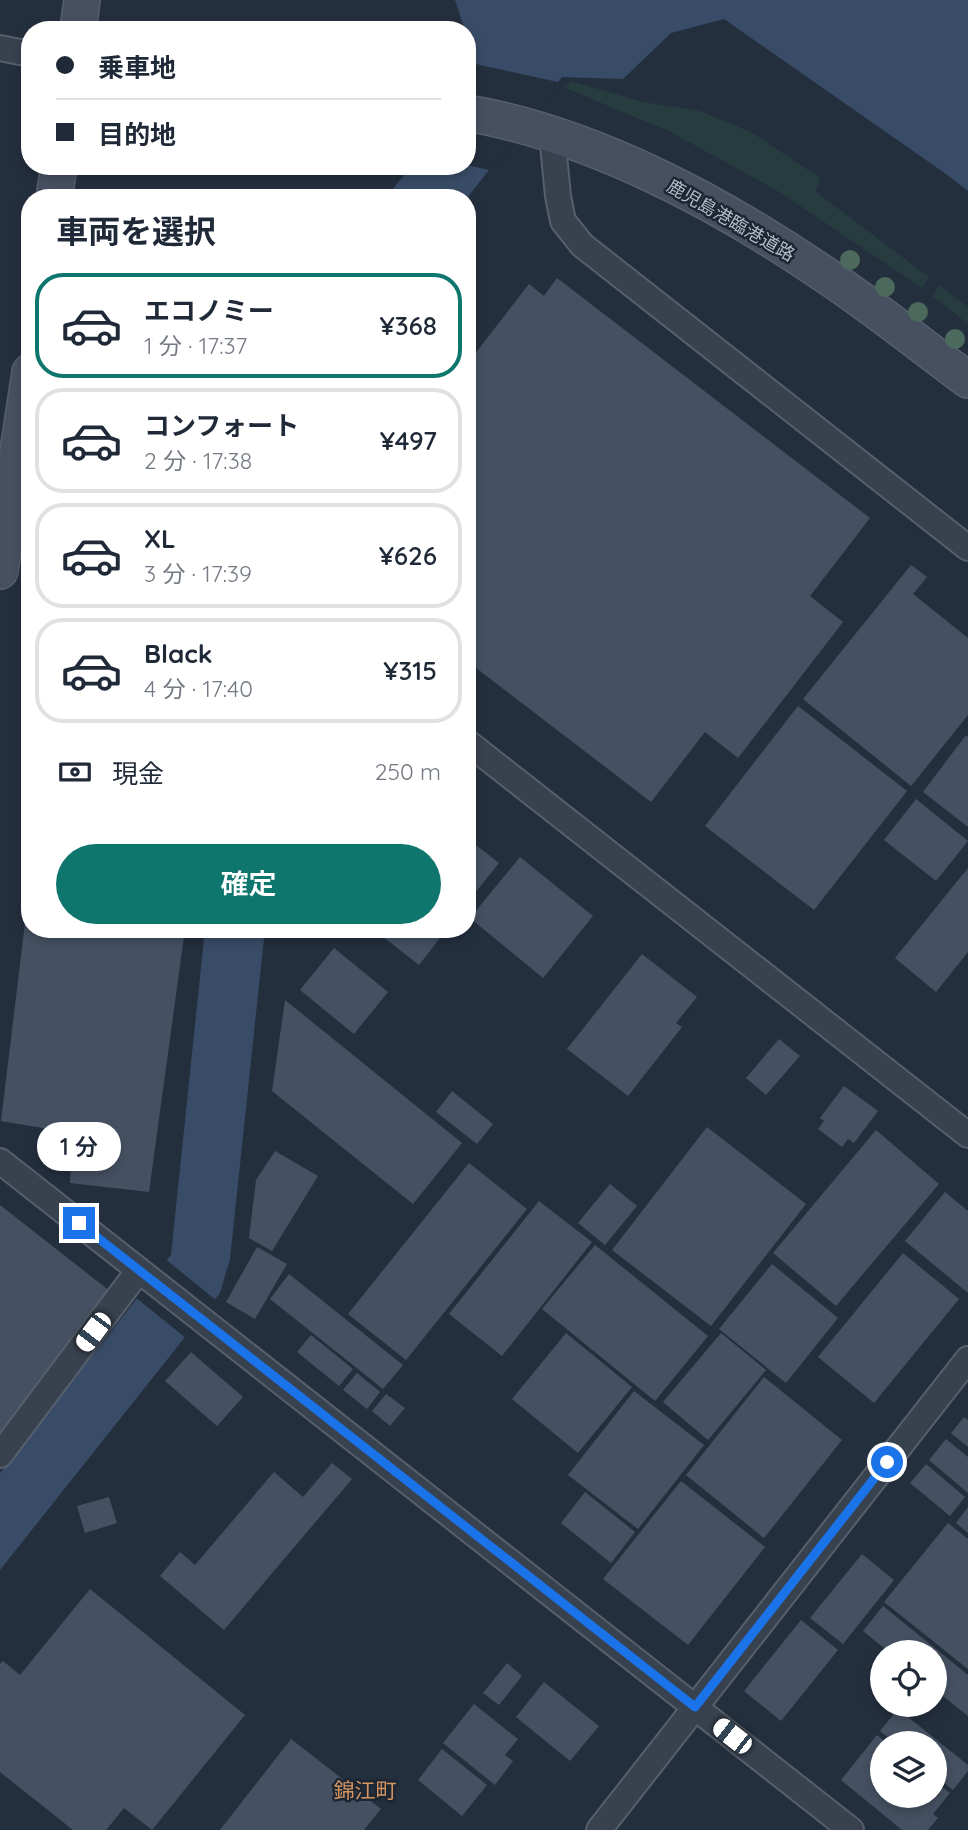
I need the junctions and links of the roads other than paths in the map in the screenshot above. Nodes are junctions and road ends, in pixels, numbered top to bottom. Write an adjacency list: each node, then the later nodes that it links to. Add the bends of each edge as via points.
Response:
1 (82, 0): 2 (street)
2 (79, 21)
3 (0, 48): 4 (street)
4 (21, 52)
5 (476, 115): 6 (street, 鹿児島港臨港道路)
6 (552, 135): 7 (street, 鹿児島港臨港道路, via 618,157 728,215 818,270); 9 (street, via 563,221 582,245)
7 (968, 380)
8 (21, 439): 10 (street)
9 (968, 548)
10 (0, 571)
11 (476, 749): 12 (street)
12 (968, 1135)
13 (0, 1161): 14 (street)
14 (139, 1270): 16 (street); 17 (street)
15 (968, 1359): 17 (street)
16 (0, 1455)
17 (695, 1707): 18 (street); 19 (street)
18 (599, 1830)
19 (851, 1830)

